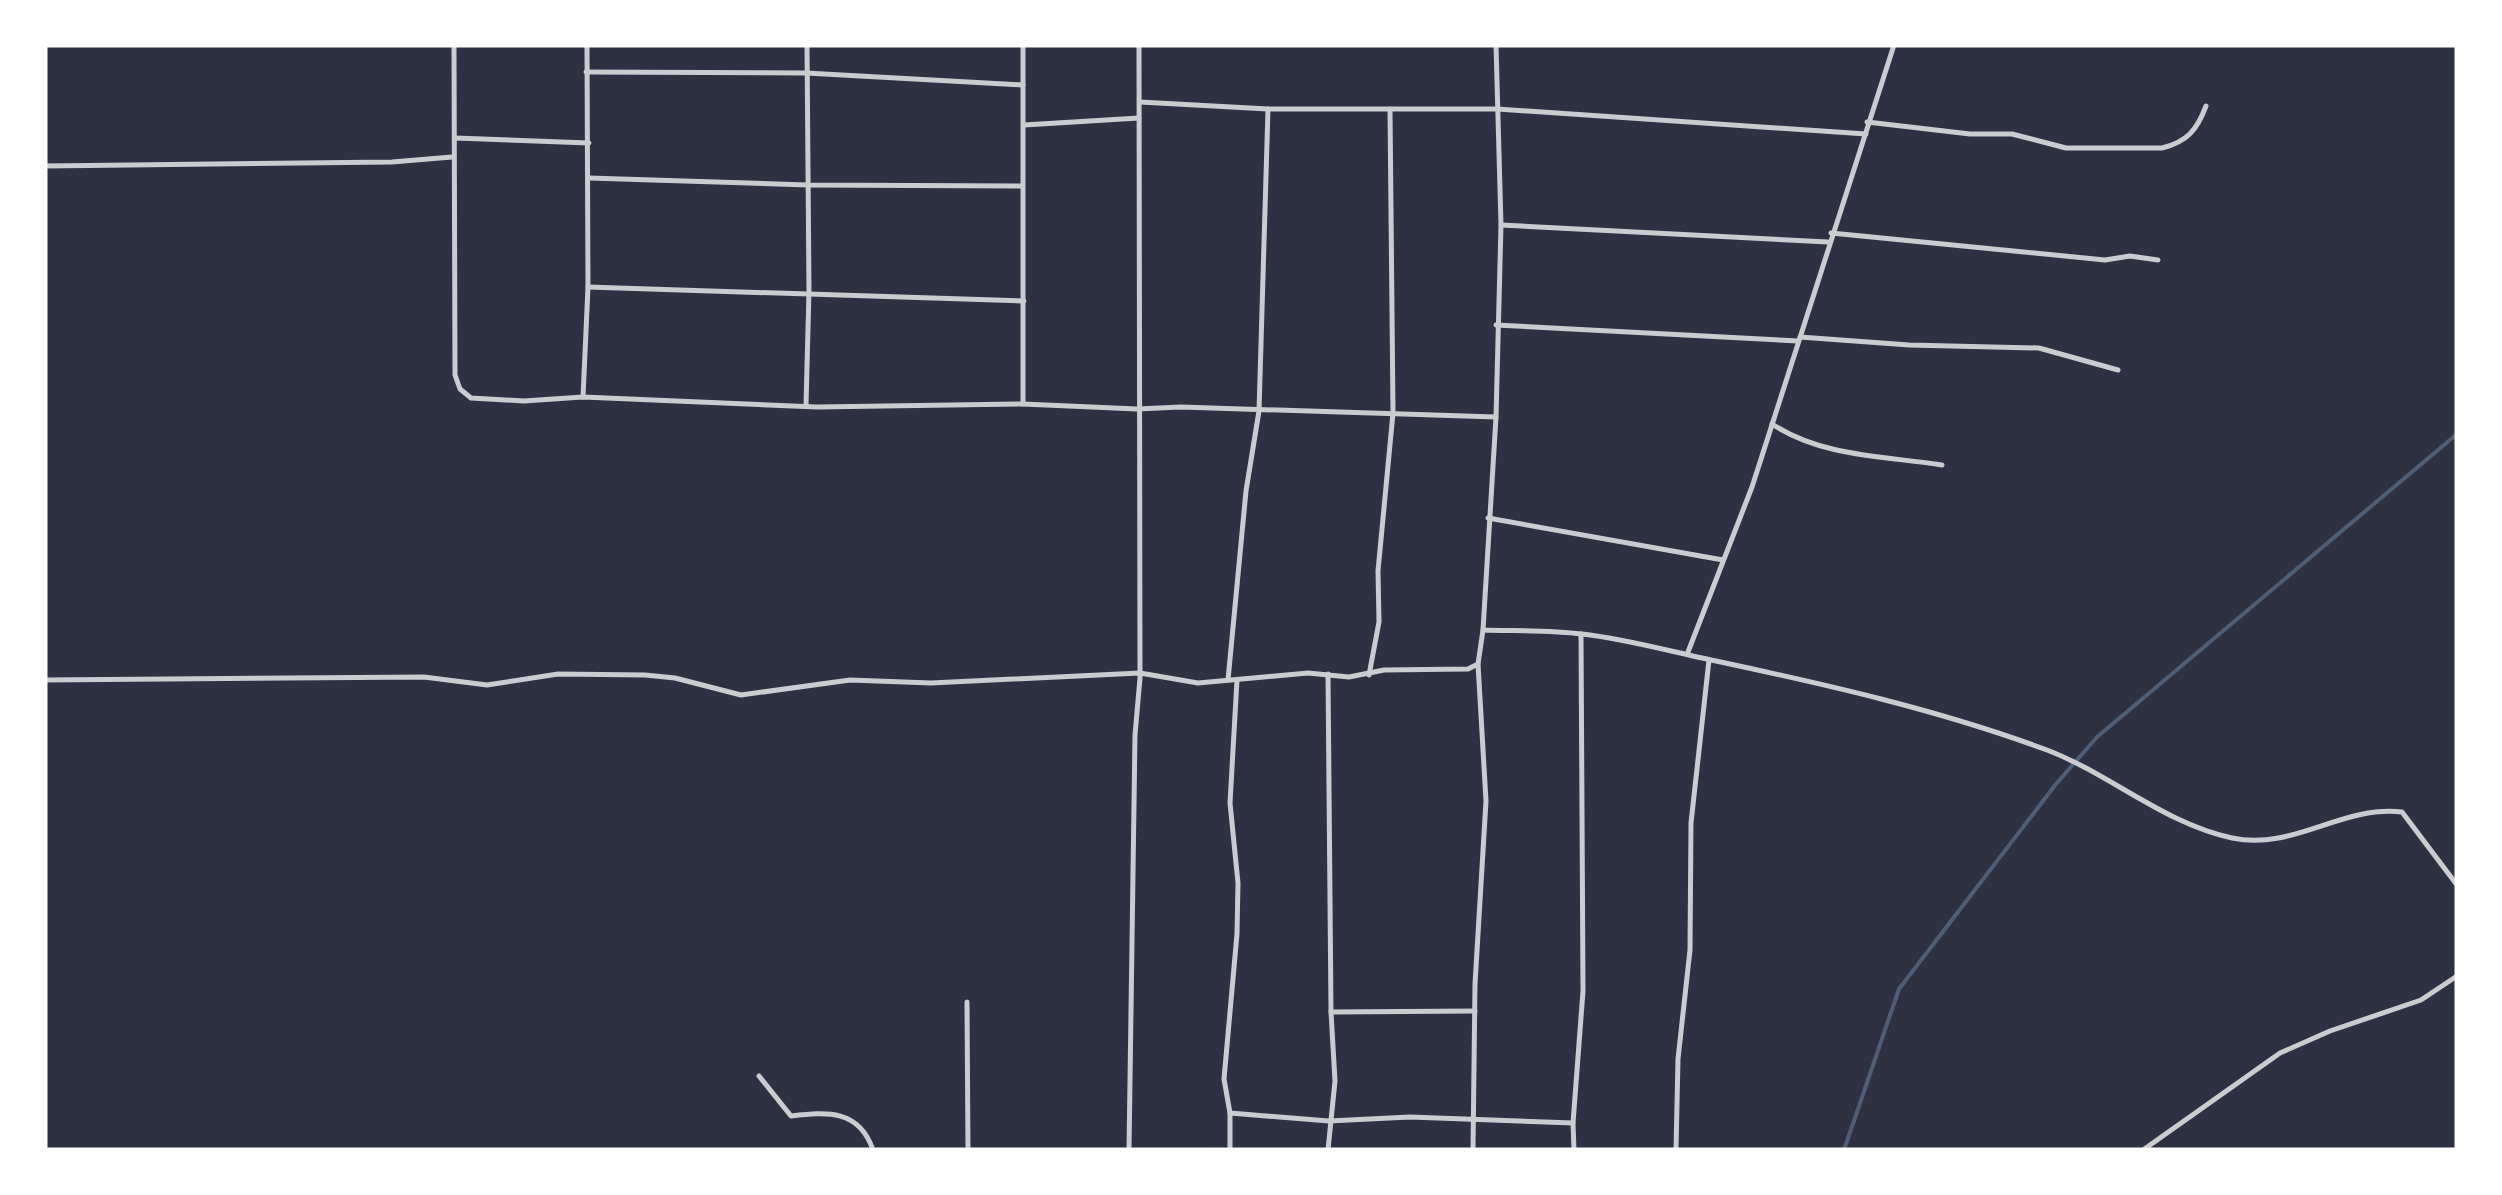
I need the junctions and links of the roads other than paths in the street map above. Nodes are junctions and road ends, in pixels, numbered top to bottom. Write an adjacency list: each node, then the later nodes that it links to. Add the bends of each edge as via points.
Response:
1 (454, 45): 20 (street)
2 (587, 45): 8 (street)
3 (807, 45): 9 (street)
4 (1023, 45): 10 (street)
5 (1138, 45): 11 (street)
6 (1496, 45): 15 (street)
7 (1894, 45): 17 (street)
8 (586, 72): 9 (street); 21 (street)
9 (806, 72): 10 (street); 25 (street)
10 (1023, 86): 18 (street)
11 (1140, 102): 13 (street); 16 (street)
12 (2206, 106): 17 (street, via 2194,132 2162,148 2066,148 2012,134)
13 (1268, 109): 14 (street); 41 (street)
14 (1390, 109): 15 (street); 42 (street)
15 (1497, 109): 19 (street); 27 (street)
16 (1139, 118): 18 (street); 40 (street)
17 (1866, 122): 19 (street)
18 (1024, 125): 26 (street)
19 (1866, 134): 28 (street)
20 (454, 138): 21 (street); 22 (street)
21 (589, 143): 24 (street)
22 (453, 157): 23 (street); 37 (street, via 460,390 471,398)
23 (45, 166)
24 (588, 178): 25 (street); 31 (street)
25 (808, 185): 26 (street); 32 (street)
26 (1021, 186): 33 (street)
27 (1501, 225): 29 (street); 34 (street)
28 (1832, 234): 29 (street); 30 (street)
29 (1828, 242): 35 (street)
30 (2158, 260)
31 (588, 287): 32 (street); 37 (street)
32 (809, 291): 33 (street); 39 (street)
33 (1024, 300): 38 (street)
34 (1496, 326): 35 (street); 43 (street)
35 (1799, 339): 36 (street, via 2039,348); 44 (street)
36 (2118, 370)
37 (582, 397): 39 (street)
38 (1023, 404): 39 (street); 40 (street)
39 (806, 405)
40 (1137, 410): 41 (street); 54 (street)
41 (1259, 411): 42 (street); 57 (street)
42 (1392, 412): 43 (street); 55 (street, via 1379,622)
43 (1496, 417): 46 (street)
44 (1772, 424): 45 (street, via 1822,449); 47 (street)
45 (1942, 465)
46 (1488, 518): 47 (street); 48 (street)
47 (1723, 560): 50 (street)
48 (1483, 630): 49 (street); 52 (street)
49 (1582, 634): 50 (street); 68 (street, via 1583,990)
50 (1688, 654): 51 (street)
51 (1708, 660): 59 (street, via 1907,705 2067,758 2228,837 2280,840 2366,812 2402,812); 76 (street, via 1692,822)
52 (1478, 664): 55 (street); 62 (street, via 1486,801)
53 (1328, 672): 55 (street); 58 (street); 63 (street)
54 (1140, 674): 56 (street, via 931,684 850,680 741,695 645,675 558,674 487,685 424,677); 57 (street, via 1198,683); 71 (street)
55 (1369, 675)
56 (45, 680)
57 (1228, 680): 58 (street)
58 (1237, 680): 65 (street, via 1230,803 1237,934 1224,1079)
59 (2457, 885)
60 (2457, 976): 77 (street, via 2421,1000 2280,1053)
61 (968, 1002): 70 (street)
62 (1475, 1011): 63 (street); 66 (street)
63 (1330, 1012): 67 (street, via 1335,1081)
64 (759, 1076): 69 (street, via 790,1116 850,1119)
65 (1230, 1113): 67 (street); 72 (street)
66 (1474, 1119): 67 (street); 68 (street); 74 (street)
67 (1329, 1122): 73 (street)
68 (1573, 1123): 75 (street)
69 (873, 1150)
70 (968, 1150)
71 (1129, 1150)
72 (1230, 1150)
73 (1328, 1150)
74 (1473, 1150)
75 (1574, 1150)
76 (1676, 1150)
77 (2143, 1150)

